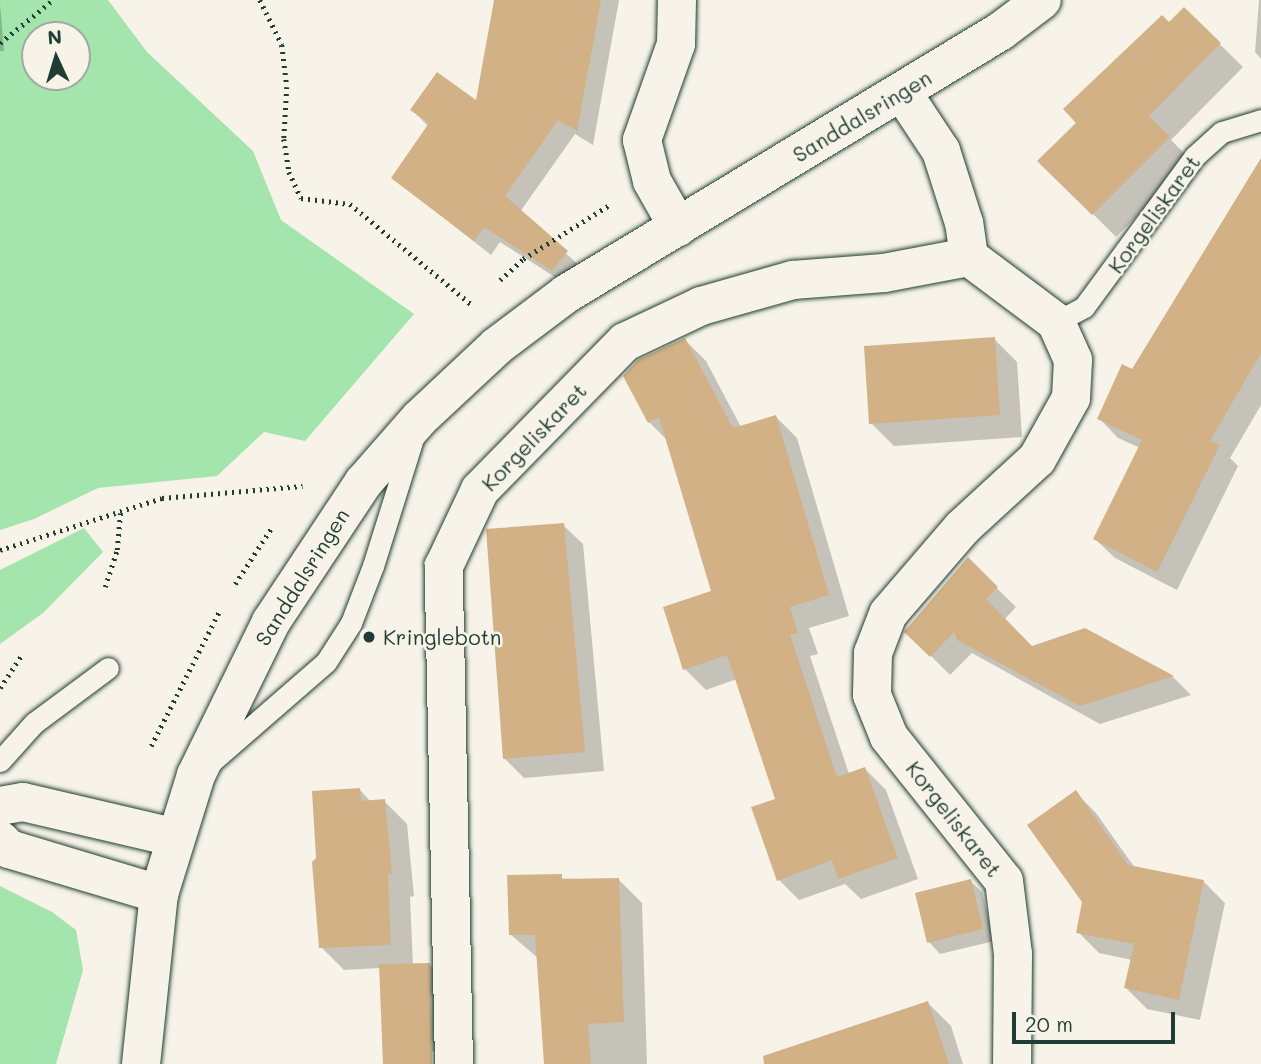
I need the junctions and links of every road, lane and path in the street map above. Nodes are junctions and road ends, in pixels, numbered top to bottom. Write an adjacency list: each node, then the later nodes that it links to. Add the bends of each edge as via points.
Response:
1 (53, 0): 5 (path)
2 (260, 0): 10 (path, via 282,45 287,87 284,139 289,172 302,198 350,204)
3 (677, 0): 8 (street, via 676,44 642,140 652,181)
4 (1042, 0): 6 (street, Sanddalsringen, via 1002,31)
5 (0, 43)
6 (902, 92): 8 (street, Sanddalsringen); 9 (street, via 941,151 964,223)
7 (1261, 121): 11 (lane, Korgeliskaret, via 1222,132 1195,156 1084,307)
8 (678, 227): 12 (street, Sanddalsringen, via 566,294 498,346)
9 (969, 257): 11 (street, Korgeliskaret); 27 (street, Korgeliskaret, via 884,274 793,280 701,306 625,342 480,490 444,566)
10 (471, 305)
11 (1056, 322): 28 (street, Korgeliskaret, via 1073,360 1071,398 1037,459 962,528 888,614 873,653 872,695 889,737 1004,881 1013,954)
12 (420, 418): 21 (street, Sanddalsringen, via 363,483 306,564 229,700); 21 (lane, via 351,623 332,653 293,696)
13 (302, 486): 14 (path, via 162,498)
14 (120, 513): 15 (path); 16 (path, via 117,550)
15 (0, 550)
16 (105, 587)
17 (23, 653): 19 (path)
18 (108, 668): 20 (lane, via 34,723)
19 (0, 688)
20 (0, 761)
21 (196, 775): 23 (street, Sanddalsringen)
22 (0, 806): 23 (street, via 23,802)
23 (174, 837): 25 (street, Sanddalsringen)
24 (0, 840): 25 (street, via 9,849)
25 (159, 894): 26 (street, Sanddalsringen)
26 (141, 1064)
27 (454, 1064)
28 (1012, 1064)

